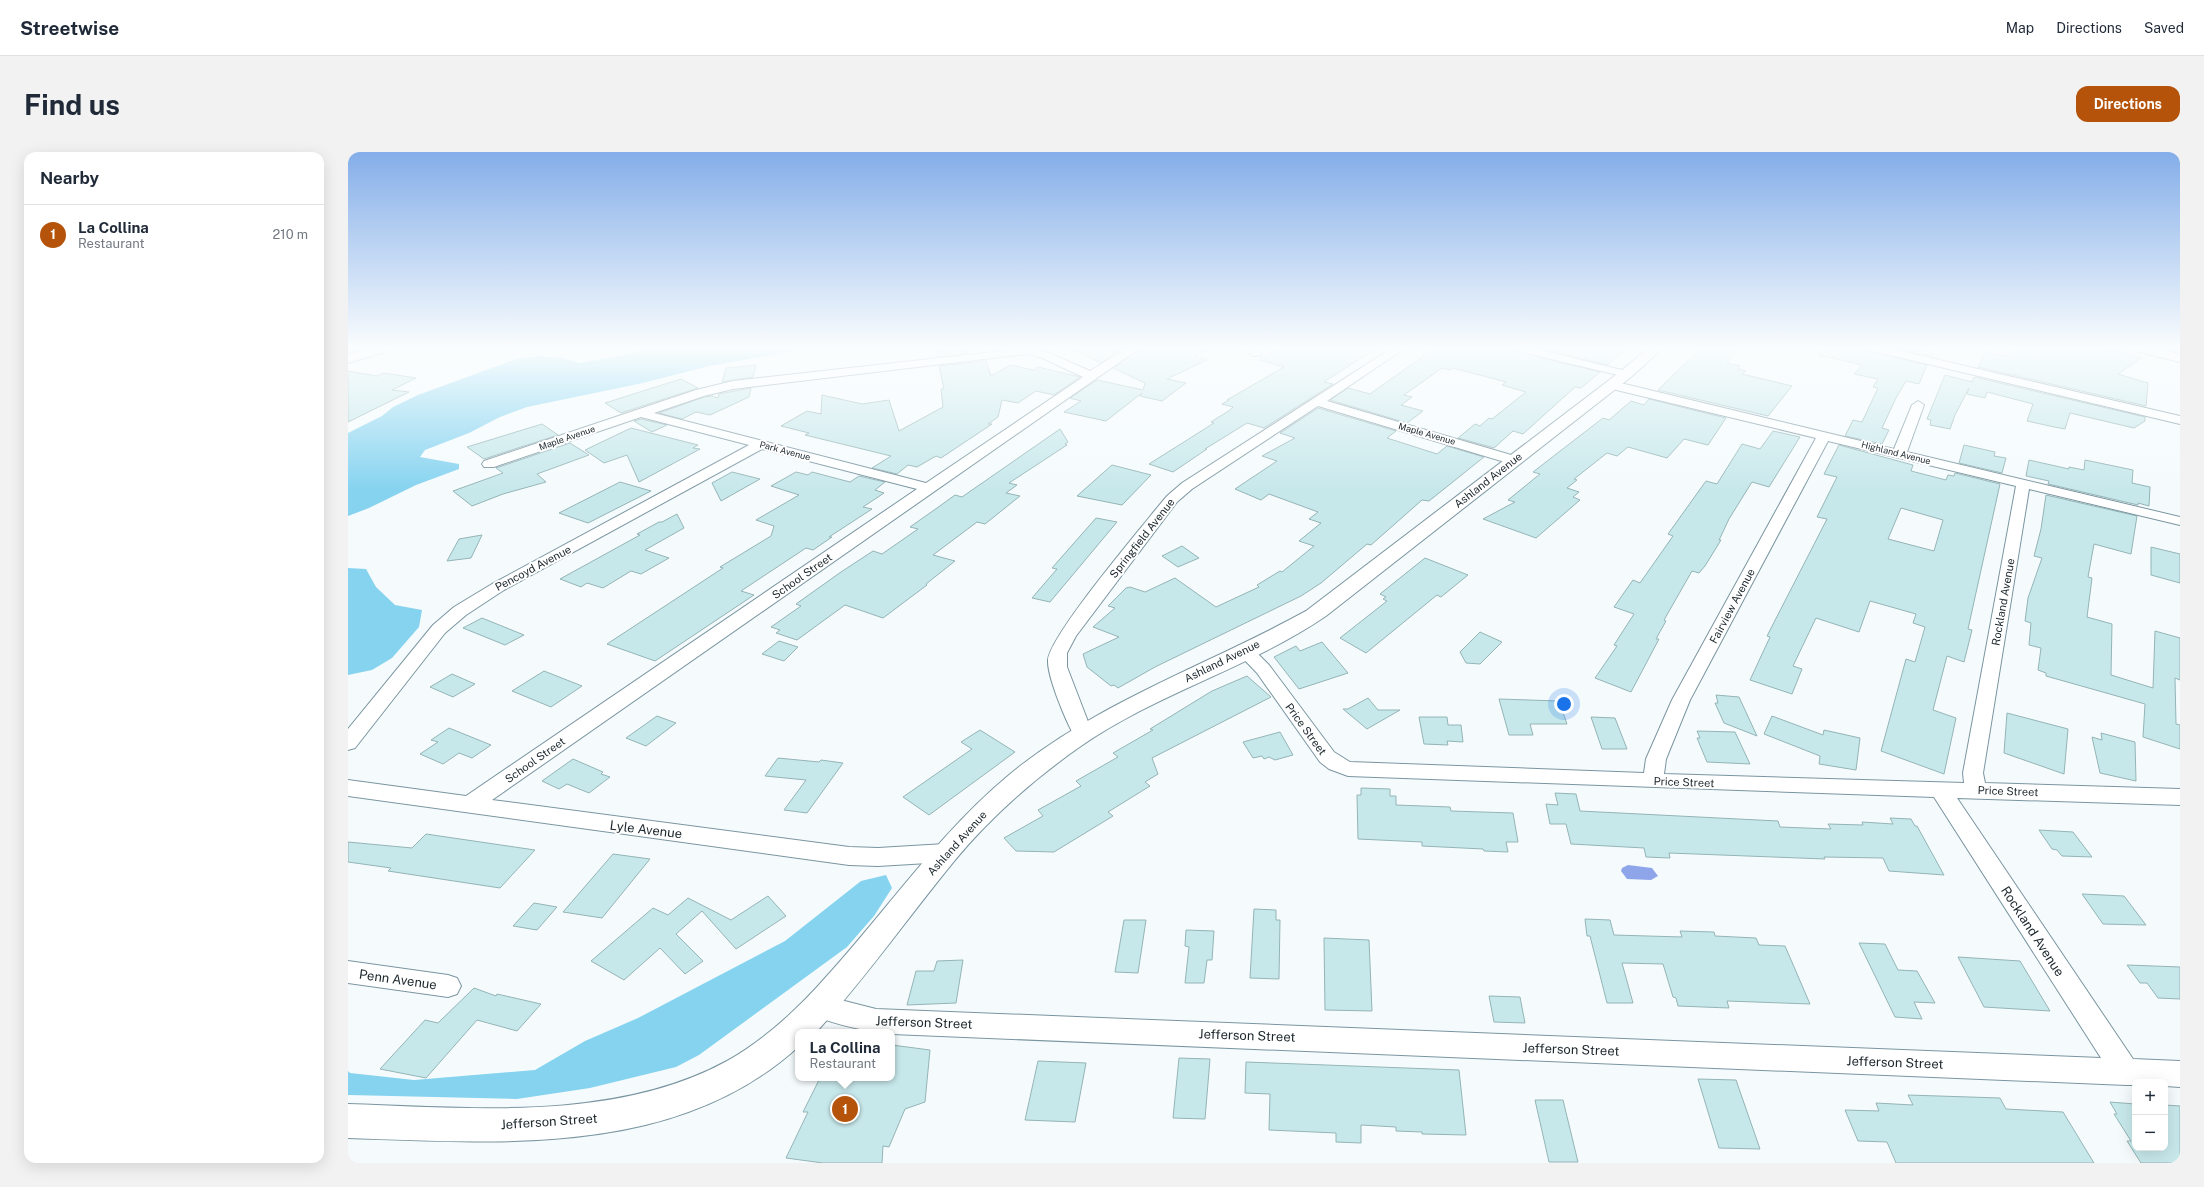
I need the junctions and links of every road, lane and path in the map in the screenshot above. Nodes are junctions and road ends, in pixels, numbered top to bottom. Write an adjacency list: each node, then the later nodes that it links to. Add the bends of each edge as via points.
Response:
1 (694, 395): 9 (street, Maple Avenue)
2 (1063, 395): 17 (street, School Street)
3 (1327, 395): 7 (street, Springfield Avenue)
4 (1597, 395): 14 (street, Ashland Avenue)
5 (1676, 395): 11 (street, Highland Avenue)
6 (2074, 395): 10 (street)
7 (1317, 402): 14 (street, Maple Avenue); 20 (street, Springfield Avenue, via 1187,486 1172,499 1068,634 1058,652 1058,668)
8 (1918, 405): 13 (street)
9 (641, 413): 12 (street, Park Avenue); 15 (street, Maple Avenue)
10 (2180, 420)
11 (1824, 436): 13 (street, Highland Avenue); 22 (street, Fairview Avenue, via 1681,700 1656,759)
12 (761, 444): 17 (street, Park Avenue); 21 (street, Pencoyd Avenue, via 498,587 460,611 439,628 424,645)
13 (1899, 454): 16 (street, Highland Avenue)
14 (1513, 460): 19 (street, Ashland Avenue, via 1322,609)
15 (489, 464)
16 (2023, 484): 18 (street, Highland Avenue); 25 (street, Rockland Avenue, via 1973,773)
17 (929, 488): 27 (street, School Street)
18 (2180, 521)
19 (1244, 650): 20 (street, Ashland Avenue); 22 (street, Price Street, via 1264,669 1327,757 1341,766 1363,770)
20 (1082, 732): 28 (street, Ashland Avenue, via 1017,781)
21 (348, 743)
22 (1653, 781): 24 (street, Price Street)
23 (348, 788): 27 (street, Lyle Avenue)
24 (1940, 789): 25 (street, Price Street); 34 (street, Rockland Avenue)
25 (1976, 790): 26 (street, Price Street)
26 (2180, 797)
27 (469, 805): 28 (street, Lyle Avenue, via 849,856)
28 (945, 853): 31 (street, Ashland Avenue)
29 (348, 972): 30 (street, Penn Avenue)
30 (448, 986)
31 (821, 1006): 32 (street, Jefferson Street); 34 (street, Jefferson Street, via 876,1021)
32 (796, 1029)
33 (795, 1030): 36 (street, Jefferson Street, via 782,1042 726,1079 700,1091 639,1110 569,1122 527,1124)
34 (2126, 1072): 35 (street, Jefferson Street)
35 (2180, 1074)
36 (348, 1120)

